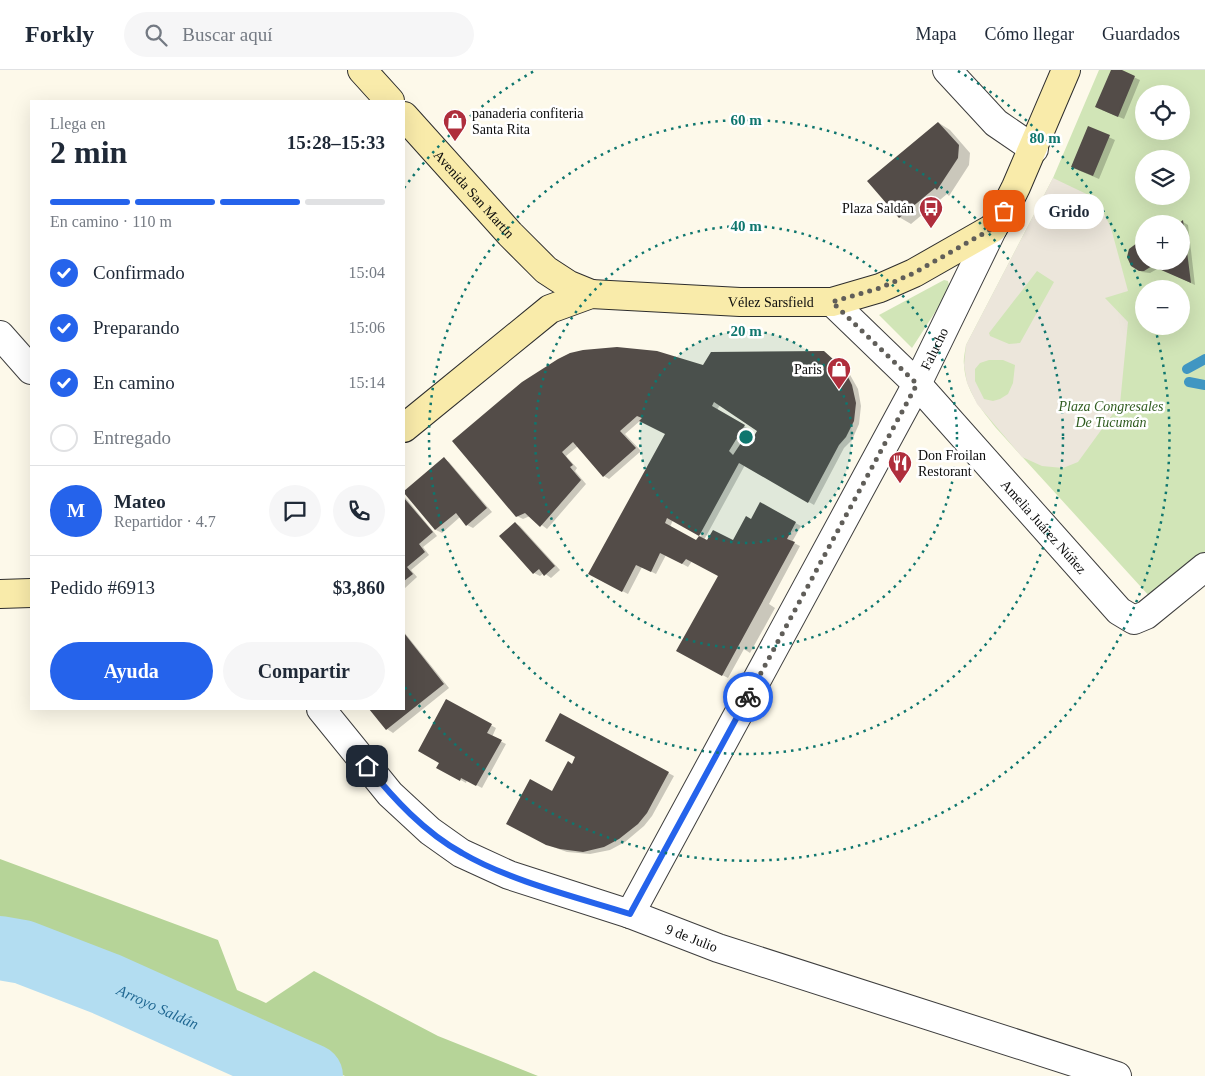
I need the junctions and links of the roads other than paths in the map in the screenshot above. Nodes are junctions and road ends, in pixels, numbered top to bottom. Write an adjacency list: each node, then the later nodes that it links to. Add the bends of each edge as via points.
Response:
1 (362, 70): 4 (main road)
2 (947, 70): 6 (street, via 996,122)
3 (1066, 70): 6 (main road, Vélez Sarsfield)
4 (389, 100)
5 (405, 117): 8 (main road, Avenida San Martín)
6 (1034, 150): 7 (main road, Vélez Sarsfield)
7 (993, 228): 10 (main road, Vélez Sarsfield, via 914,273 880,288); 14 (street, Falucho)
8 (546, 270): 9 (main road, Avenida San Martín, via 568,285); 11 (main road)
9 (591, 294): 10 (main road, Vélez Sarsfield, via 740,302); 11 (main road, Vélez Sarsfield)
10 (832, 302): 14 (street, Amelia Juárez Núñez)
11 (550, 310): 15 (main road, Vélez Sarsfield)
12 (0, 335): 13 (street)
13 (30, 369)
14 (917, 384): 16 (street, Amelia Juárez Núñez, via 1119,611 1134,620 1146,615); 20 (street, Falucho)
15 (405, 427)
16 (1205, 567)
17 (30, 593): 18 (main road)
18 (0, 594)
19 (322, 710): 20 (street, 9 de Julio, via 390,794 430,831 461,853 509,875)
20 (630, 914): 21 (street, 9 de Julio, via 718,948)
21 (1117, 1076)

